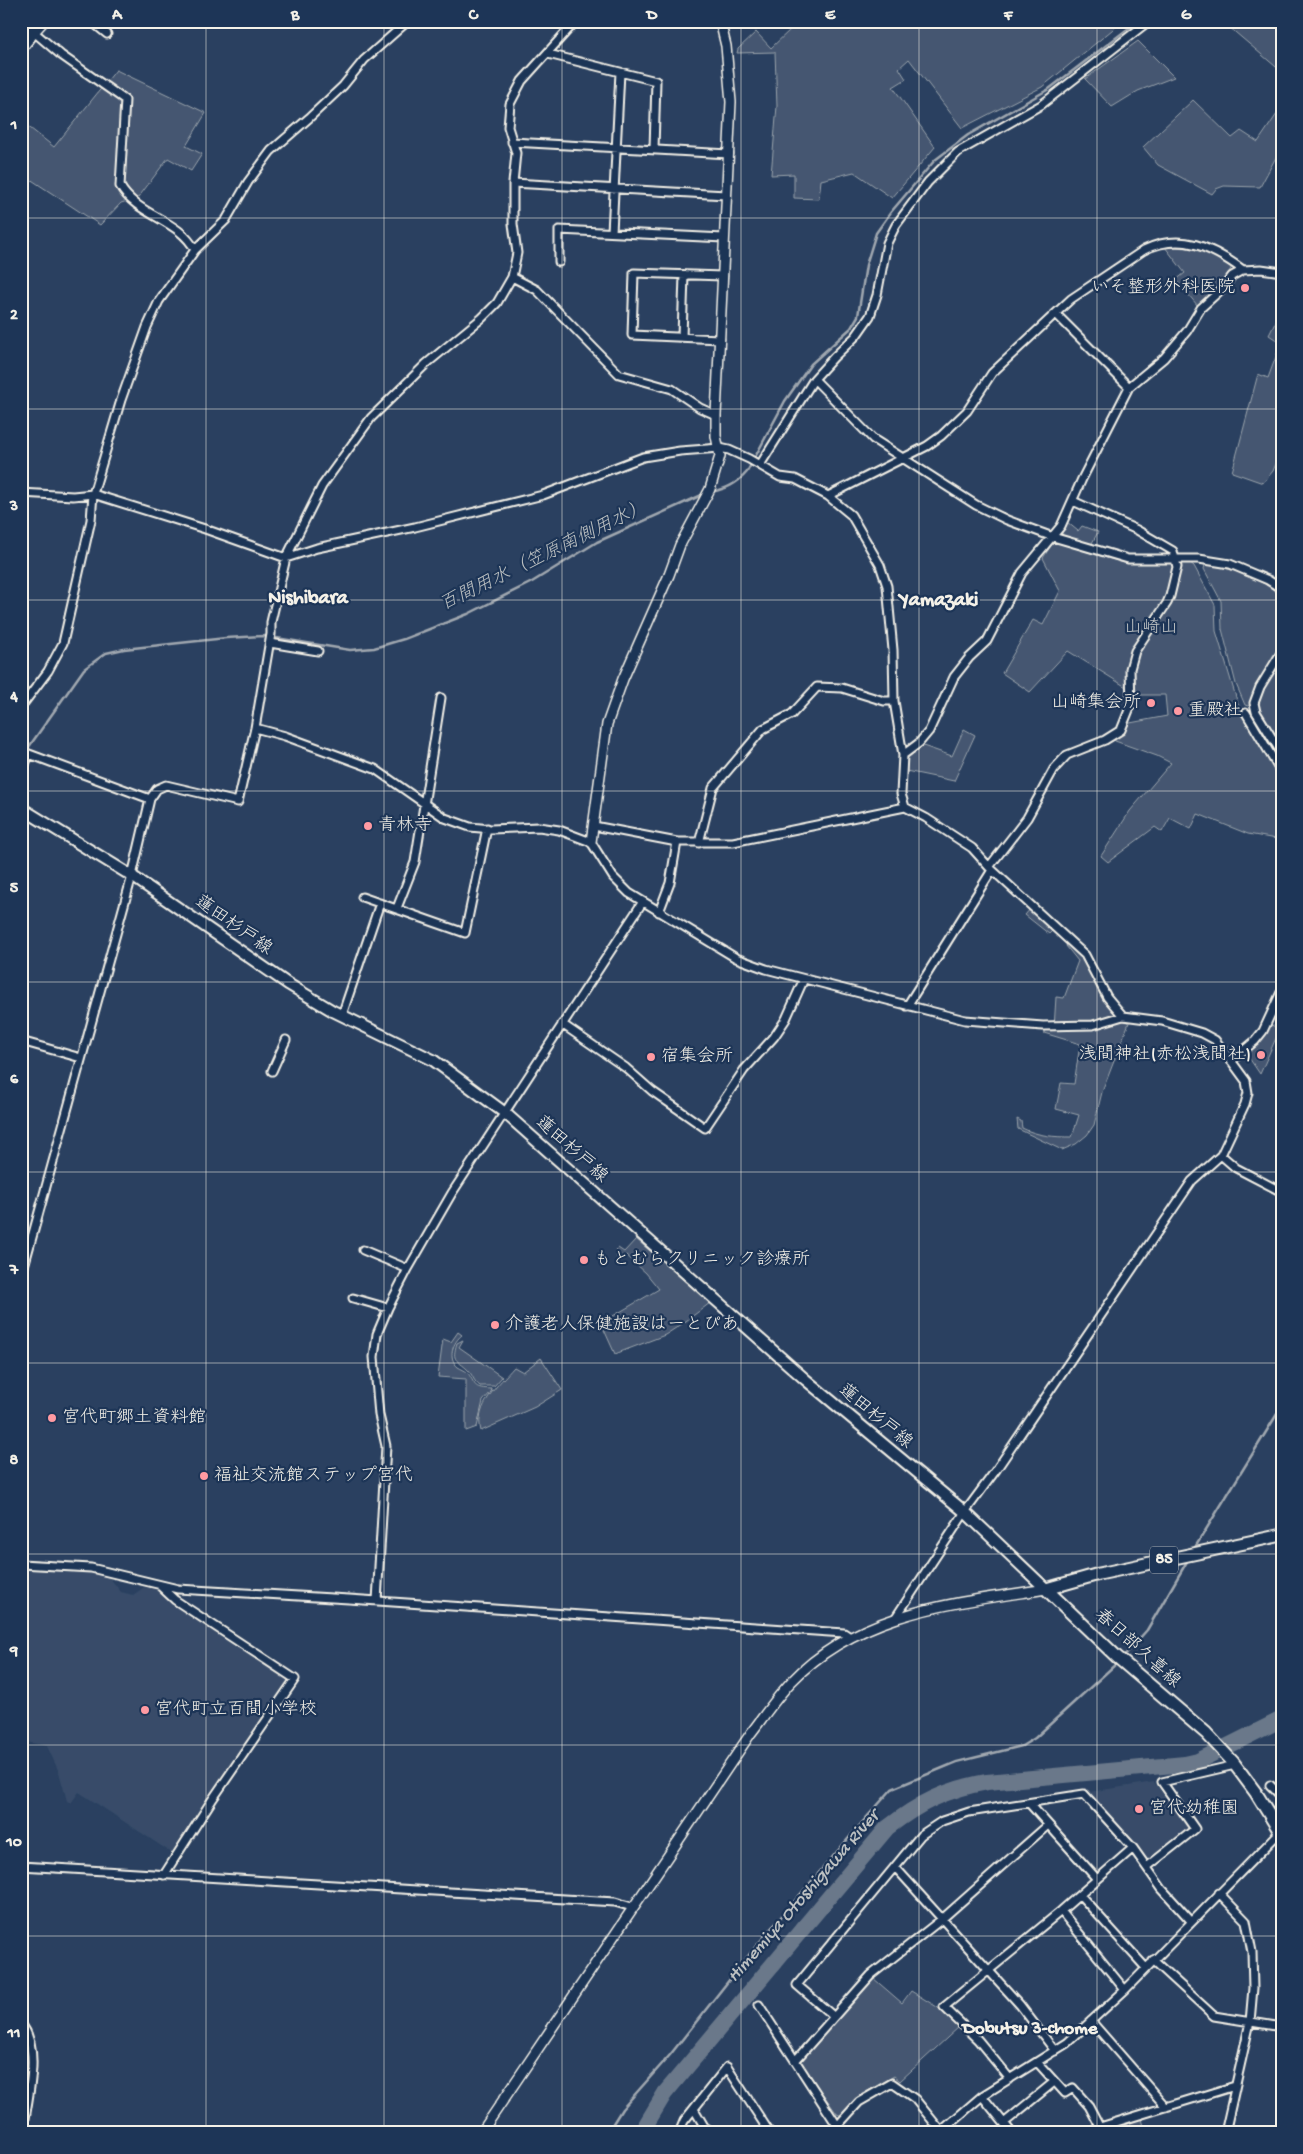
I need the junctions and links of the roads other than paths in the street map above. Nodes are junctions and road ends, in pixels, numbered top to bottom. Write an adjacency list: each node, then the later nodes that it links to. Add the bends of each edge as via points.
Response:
1 (29, 21): 8 (main road)
2 (44, 21): 8 (street)
3 (91, 21): 9 (street)
4 (408, 21): 22 (street, via 271,151 226,220)
5 (576, 21): 11 (street)
6 (720, 21): 16 (street, via 726,46 731,102)
7 (1148, 21): 32 (street, via 1041,104 958,152 928,182 901,218 888,243 870,316 856,336)
8 (34, 32): 10 (main road); 22 (street, via 125,100 120,186 139,205 184,235)
9 (107, 34)
10 (21, 48)
11 (548, 54): 12 (street); 13 (street, via 514,94 508,126)
12 (620, 72): 14 (street); 15 (street, via 656,81)
13 (512, 142): 14 (street); 17 (street, via 516,153)
14 (616, 147): 15 (street); 18 (street)
15 (654, 149): 16 (street)
16 (729, 154): 19 (street)
17 (513, 184): 18 (street); 28 (street, via 512,224 517,253)
18 (614, 189): 19 (street); 20 (street)
19 (726, 196): 21 (street)
20 (612, 232): 21 (street); 23 (street, via 559,230)
21 (724, 238): 27 (street)
22 (195, 250): 39 (street, via 159,301 147,327)
23 (559, 262)
24 (1243, 270): 25 (street); 29 (street, via 1199,244 1157,244 1096,281); 33 (street, via 1232,276 1201,308 1164,358)
25 (1282, 272)
26 (684, 275): 27 (street); 30 (street); 30 (street, via 634,273 632,335)
27 (723, 276): 31 (street)
28 (512, 277): 34 (street, via 537,290 619,374 672,389); 43 (street, via 498,303 426,364 371,418 322,486)
29 (1056, 314): 33 (street); 36 (street, via 992,373 967,411 941,436)
30 (682, 337): 31 (street)
31 (720, 338): 34 (street)
32 (814, 379): 36 (street, via 863,431); 37 (street)
33 (1128, 387): 41 (street)
34 (716, 415): 35 (street, via 716,436)
35 (720, 448): 37 (street); 43 (street, via 643,457 543,495); 64 (street, via 710,489 680,545 607,724)
36 (902, 459): 40 (street); 42 (street, via 976,505)
37 (760, 465): 40 (street, via 780,477 795,479)
38 (21, 493): 39 (street)
39 (93, 494): 43 (street); 51 (street, via 91,520 63,643 48,671)
40 (828, 496): 50 (street, via 851,516 880,565 887,586)
41 (1073, 502): 42 (street); 44 (street, via 1137,530 1173,551)
42 (1053, 537): 44 (street, via 1128,559); 57 (street, via 1022,573 987,641 954,677 929,731)
43 (286, 558): 46 (street, via 271,622)
44 (1176, 559): 45 (street, via 1230,564); 69 (street, via 1177,567 1167,604 1132,660 1131,704 1120,730 1067,755 1054,769 1027,818)
45 (1282, 589)
46 (270, 643): 47 (street); 53 (street)
47 (318, 651)
48 (1282, 651): 56 (street, via 1260,686 1254,703 1256,712)
49 (442, 698): 61 (street)
50 (894, 701): 57 (street); 68 (street, via 842,688 817,687 792,714 763,729 713,788)
51 (21, 707)
52 (1246, 713): 58 (street)
53 (255, 728): 60 (street, via 238,802 166,785 157,789); 61 (street, via 375,769)
54 (21, 751): 55 (street)
55 (29, 754): 59 (street); 60 (street)
56 (1282, 754)
57 (903, 755): 62 (street, via 901,794)
58 (1282, 774)
59 (21, 775)
60 (150, 799): 70 (street)
61 (425, 804): 65 (street, via 446,818); 74 (street, via 416,862)
62 (905, 807): 68 (street, via 733,842); 69 (street, via 972,848)
63 (21, 808): 70 (main road, 蓮田杉戸線)
64 (594, 826): 66 (street); 67 (street)
65 (486, 828): 66 (street, via 538,827 559,830); 74 (street, via 465,933)
66 (591, 842): 73 (street, via 613,878)
67 (677, 842): 68 (street); 75 (street, via 670,884)
68 (699, 843)
69 (991, 868): 78 (street); 80 (street, via 1085,955 1107,997)
70 (132, 876): 79 (main road, 蓮田杉戸線, via 288,984); 84 (street)
71 (362, 897): 72 (street)
72 (380, 903): 74 (street); 79 (street)
73 (642, 903): 75 (street); 81 (street)
74 (397, 908)
75 (659, 912): 76 (street, via 736,958)
76 (803, 981): 78 (street); 81 (street, via 786,1019 744,1070 705,1128)
77 (1282, 990): 85 (street, via 1263,1031)
78 (908, 1006): 80 (street, via 965,1020 1043,1026 1092,1025)
79 (342, 1015): 87 (main road, 蓮田杉戸線, via 433,1060)
80 (1123, 1016): 85 (street, via 1157,1020 1202,1033 1215,1040)
81 (562, 1024): 87 (street)
82 (286, 1040): 86 (street)
83 (21, 1041): 84 (street)
84 (81, 1058): 92 (street)
85 (1231, 1061): 88 (street, via 1246,1081 1248,1093)
86 (272, 1071)
87 (504, 1113): 91 (street); 95 (main road, 蓮田杉戸線, via 806,1380)
88 (1221, 1155): 89 (street, via 1236,1168); 95 (street, via 1192,1180 1007,1454)
89 (1282, 1192)
90 (363, 1250): 91 (street)
91 (408, 1269): 94 (street)
92 (21, 1276)
93 (353, 1298): 94 (street)
94 (388, 1308): 100 (street, via 377,1334 374,1357 379,1415 386,1446)
95 (964, 1512): 99 (main road, 蓮田杉戸線); 101 (street)
96 (1282, 1535): 99 (main road, 85, via 1099,1574)
97 (21, 1564): 98 (street, via 91,1568)
98 (160, 1586): 100 (street); 113 (street, via 175,1600 295,1679)
99 (1046, 1589): 101 (street, via 969,1600); 103 (main road, 春日部久喜線, via 1117,1657 1206,1733)
100 (377, 1601): 102 (street, via 835,1632)
101 (896, 1617): 102 (street)
102 (850, 1637): 117 (street, via 822,1655 791,1682 751,1733)
103 (1234, 1764): 108 (main road, 春日部久喜線); 112 (street, via 1162,1782 1195,1828)
104 (1270, 1785): 105 (street)
105 (1282, 1797)
106 (1029, 1803): 107 (street); 109 (street, via 1084,1794); 111 (street, via 969,1812 942,1821 922,1835)
107 (1048, 1824): 114 (street); 119 (street)
108 (1281, 1832): 115 (street)
109 (1133, 1848): 112 (street); 114 (street)
110 (21, 1866): 113 (street)
111 (895, 1867): 119 (street); 126 (street, via 797,1985)
112 (1147, 1867): 120 (street)
113 (164, 1874): 117 (street, via 615,1902)
114 (1097, 1879): 116 (street)
115 (1219, 1893): 120 (street); 128 (street, via 1246,1921 1252,1952)
116 (1080, 1895): 118 (street); 122 (street)
117 (632, 1907): 145 (street)
118 (1061, 1911): 123 (street); 124 (street)
119 (942, 1919): 123 (street); 126 (street, via 871,1975)
120 (1191, 1921): 121 (street)
121 (1153, 1960): 122 (street); 128 (street, via 1214,2016)
122 (1146, 1968): 124 (street)
123 (989, 1970): 131 (street); 134 (street, via 944,2007 978,2040)
124 (1125, 1990): 127 (street)
125 (759, 2005): 132 (street)
126 (833, 2016): 132 (street)
127 (1091, 2021): 131 (street); 138 (street)
128 (1250, 2022): 130 (street); 136 (street)
129 (21, 2024): 144 (street, via 27,2030 33,2056)
130 (1282, 2027)
131 (1055, 2051): 133 (street)
132 (795, 2061): 142 (street)
133 (1037, 2062): 134 (street); 135 (street)
134 (1010, 2079): 137 (street)
135 (1054, 2082): 140 (street); 141 (street, via 1065,2094 1073,2088 1089,2106)
136 (1235, 2086): 138 (street); 152 (street)
137 (982, 2096): 140 (street); 143 (street)
138 (1166, 2107): 141 (street)
139 (694, 2109): 146 (street); 147 (street); 148 (street, via 727,2067)
140 (1004, 2123): 150 (street)
141 (1100, 2127): 151 (street)
142 (840, 2129): 143 (street, via 859,2102 892,2083 916,2099); 149 (street)
143 (940, 2132)
144 (22, 2133)
145 (481, 2133)
146 (679, 2133)
147 (708, 2133)
148 (770, 2133)
149 (831, 2133)
150 (1012, 2133)
151 (1090, 2133)
152 (1225, 2133)

